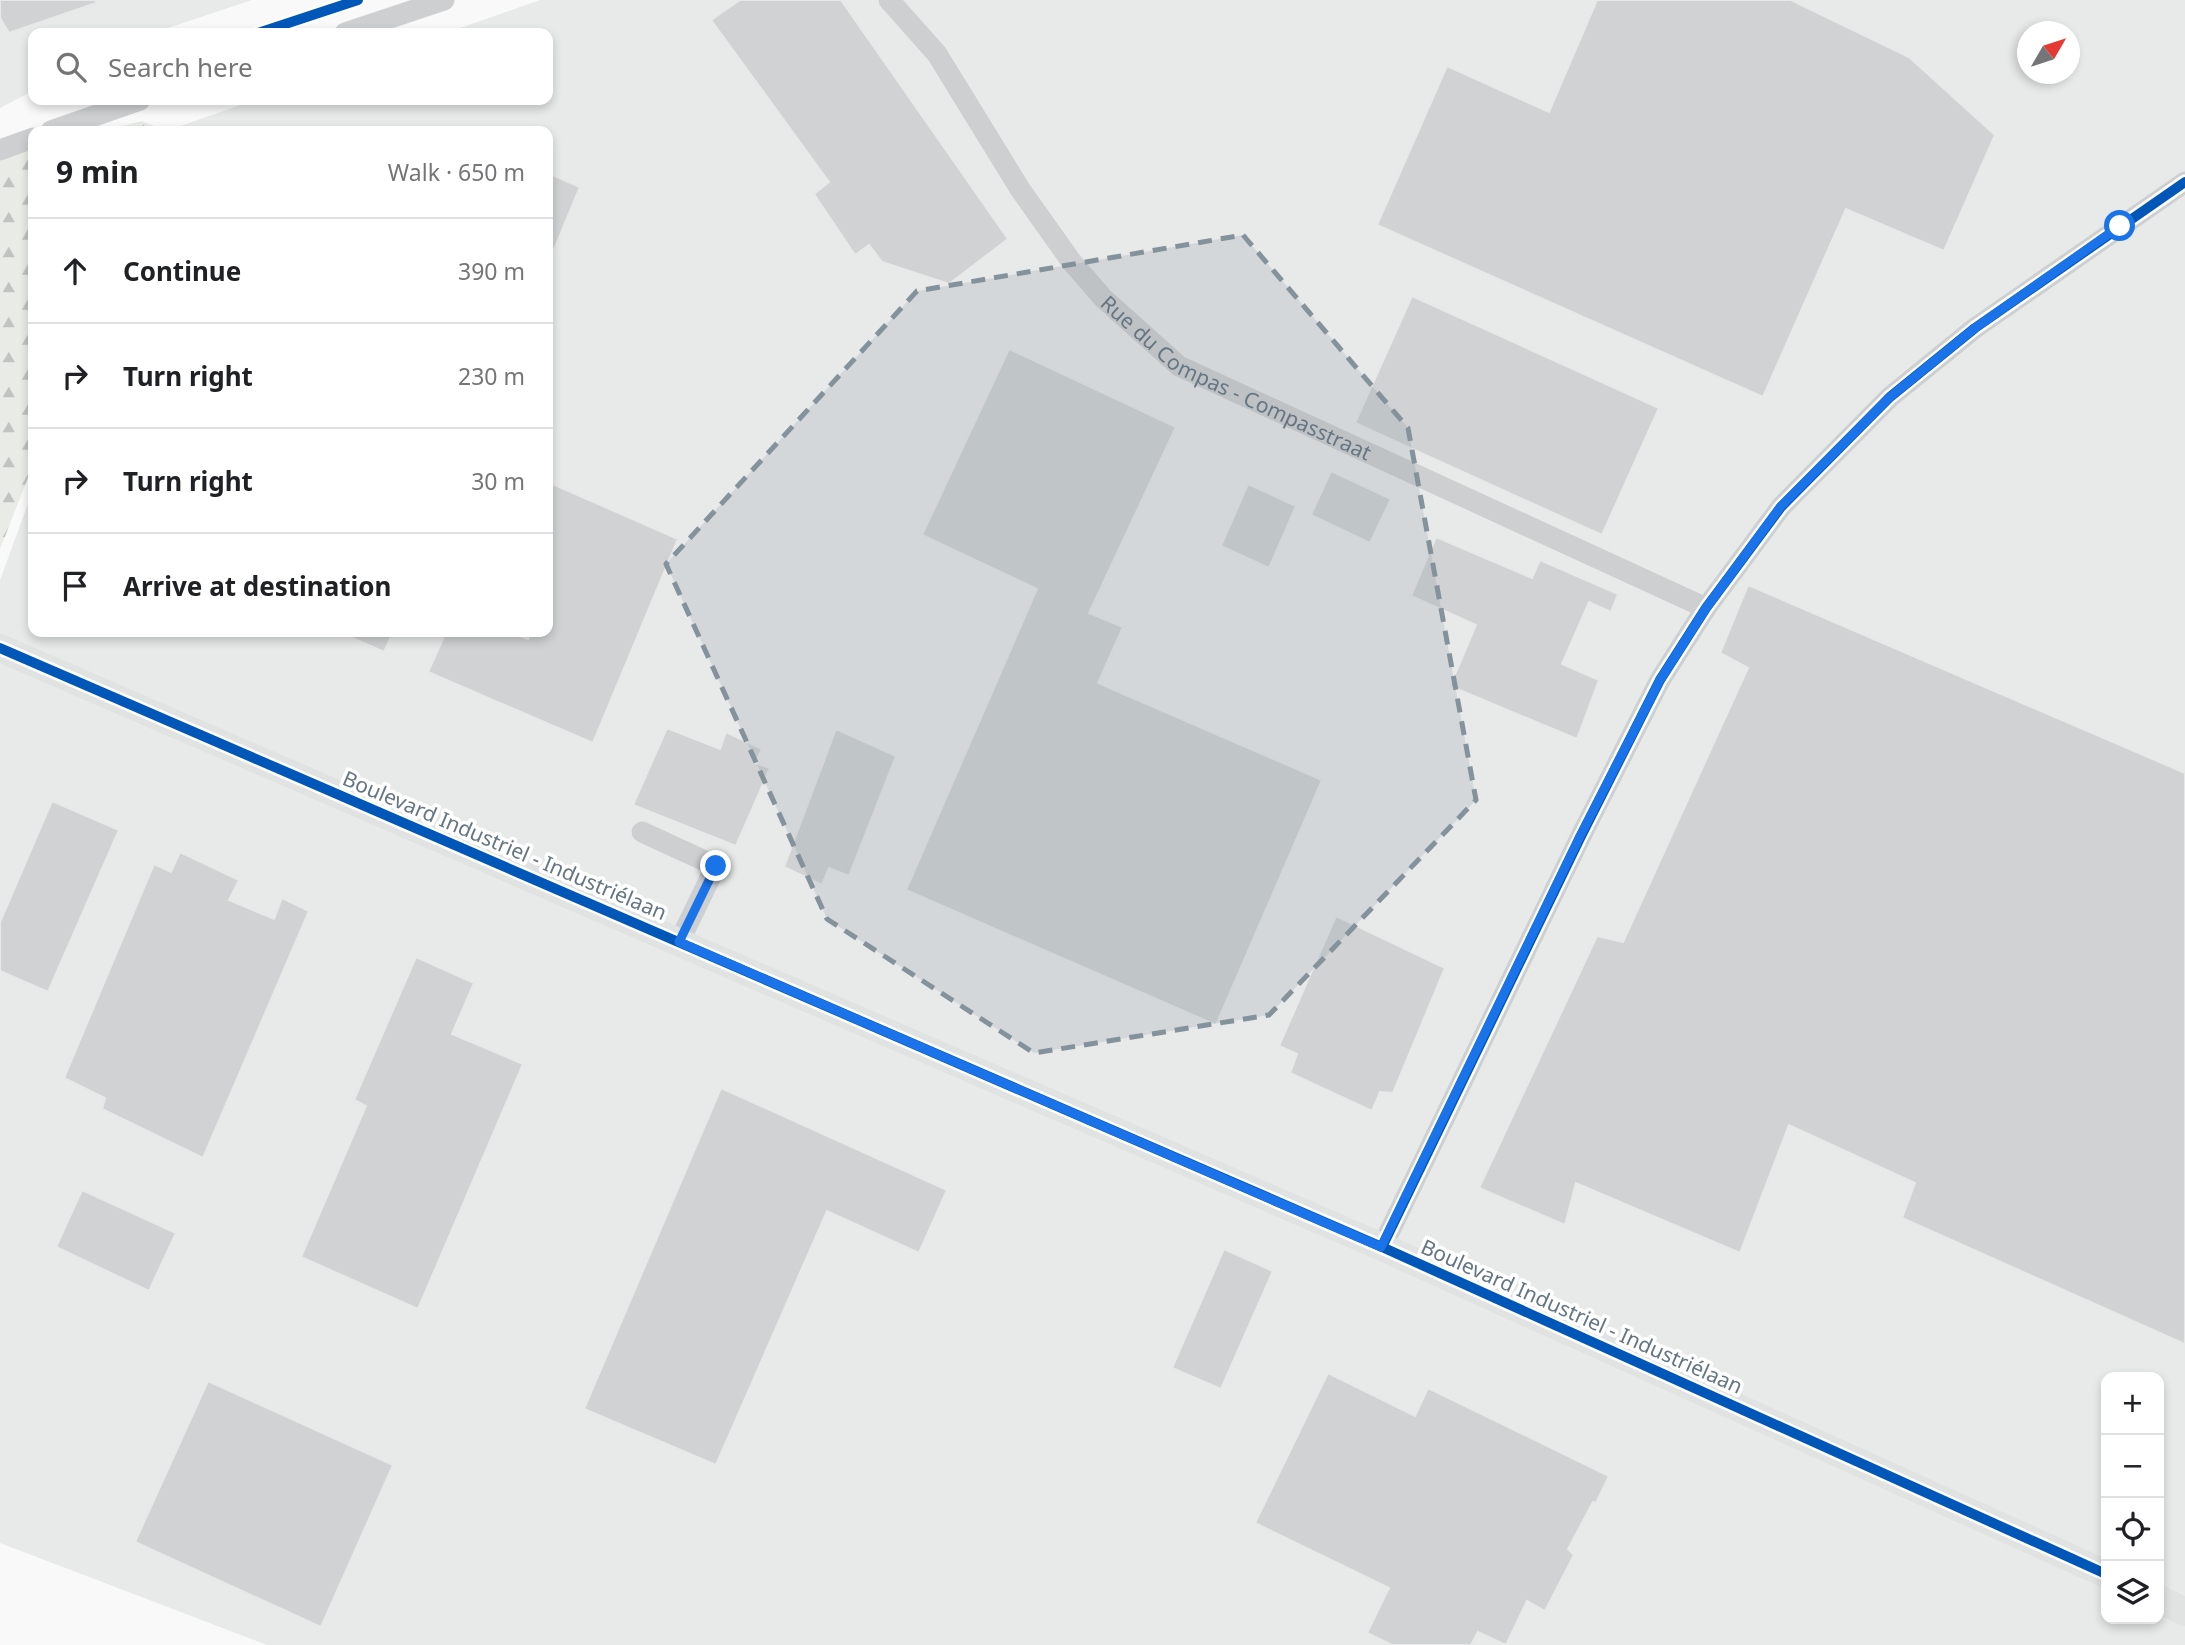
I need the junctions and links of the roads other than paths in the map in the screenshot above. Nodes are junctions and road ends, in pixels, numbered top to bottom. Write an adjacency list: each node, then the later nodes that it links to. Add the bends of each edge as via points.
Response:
1 (444, 0): 3 (street)
2 (889, 0): 9 (street, Rue du Compas - Compasstraat, via 937,54 1020,189 1071,261 1103,298 1179,366)
3 (360, 28)
4 (126, 105): 5 (street)
5 (65, 126)
6 (28, 140): 7 (street)
7 (0, 150)
8 (2185, 182): 9 (street, via 1975,328 1890,397 1781,506)
9 (1706, 608): 13 (street, via 1660,680)
10 (0, 648): 12 (main road, Boulevard Industriel - Industriélaan)
11 (642, 832): 12 (street, via 716,866)
12 (679, 942): 13 (main road, Boulevard Industriel - Industriélaan)
13 (1381, 1247): 14 (main road, Boulevard Industriel - Industriélaan)
14 (2101, 1572)
15 (2164, 1602): 16 (main road)
16 (2185, 1612)

